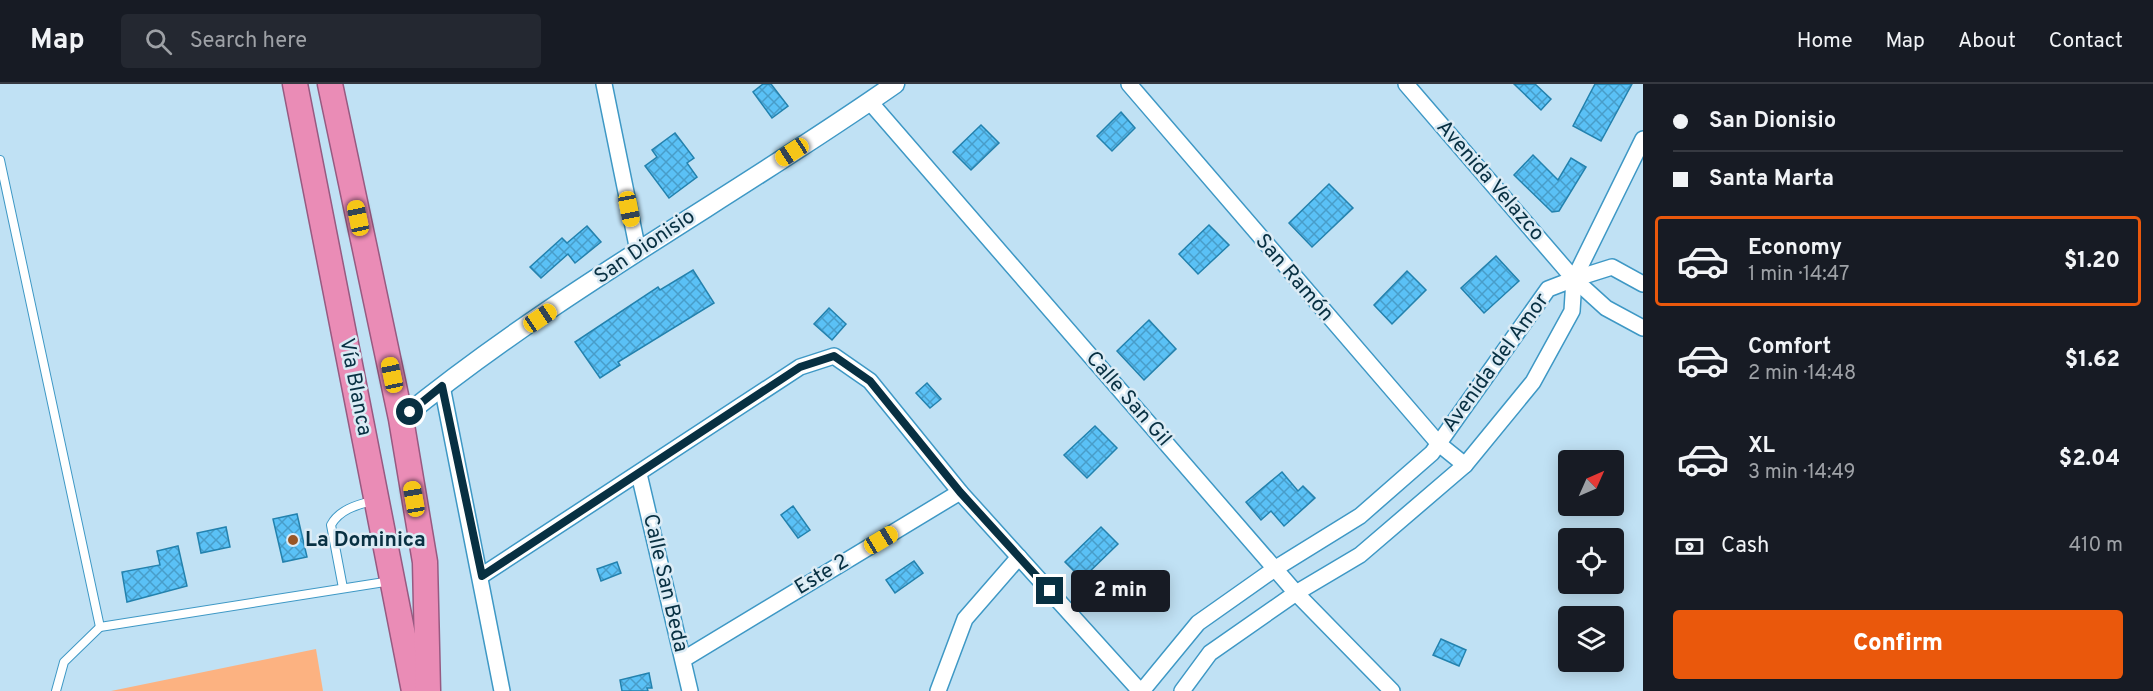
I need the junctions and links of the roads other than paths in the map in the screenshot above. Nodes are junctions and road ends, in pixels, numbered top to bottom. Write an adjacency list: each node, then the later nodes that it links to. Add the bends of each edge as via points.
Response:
1 (295, 84): 20 (highway, Vía Blanca)
2 (330, 84): 15 (highway)
3 (604, 84): 10 (street)
4 (895, 84): 7 (street, San Dionisio)
5 (1129, 84): 16 (street, San Ramón)
6 (1406, 84): 11 (street, Avenida Velazco)
7 (870, 102): 10 (street, San Dionisio); 22 (street, Calle San Gil)
8 (1643, 139): 11 (street)
9 (0, 160): 27 (lane)
10 (638, 251): 14 (street, San Dionisio)
11 (1574, 279): 12 (street, via 1612,267); 13 (street, Avenida Velazco, via 1606,308); 16 (street, Avenida del Amor, via 1548,289); 17 (street, Avenida del Amor, via 1572,311 1533,382)
12 (1643, 284)
13 (1643, 328)
14 (442, 386): 15 (street, San Dionisio); 23 (street)
15 (401, 419): 31 (highway, via 425,562)
16 (1438, 444): 17 (street, San Ramón); 22 (street, Avenida del Amor, via 1360,516)
17 (1465, 465): 26 (street, Avenida del Amor, via 1360,555)
18 (639, 474): 19 (street, via 800,367 834,356 870,381); 23 (street); 28 (street, Calle San Beda)
19 (960, 492): 21 (street); 28 (street, Este 2)
20 (376, 499): 24 (highway, Vía Blanca); 25 (lane, via 342,513 330,525)
21 (1019, 557): 34 (street, via 965,619); 35 (street)
22 (1276, 568): 26 (street, Calle San Gil); 35 (street, Avenida del Amor, via 1198,623)
23 (482, 576): 32 (street)
24 (392, 581): 25 (lane); 30 (highway, Vía Blanca)
25 (342, 588): 27 (lane)
26 (1296, 593): 36 (street, Avenida del Amor, via 1210,653); 37 (street, Calle San Gil)
27 (100, 627): 29 (lane, via 64,662)
28 (684, 659): 33 (street, Calle San Beda)
29 (56, 691)
30 (414, 691)
31 (428, 691)
32 (502, 691)
33 (690, 691)
34 (938, 691)
35 (1141, 691)
36 (1182, 691)
37 (1392, 691)

